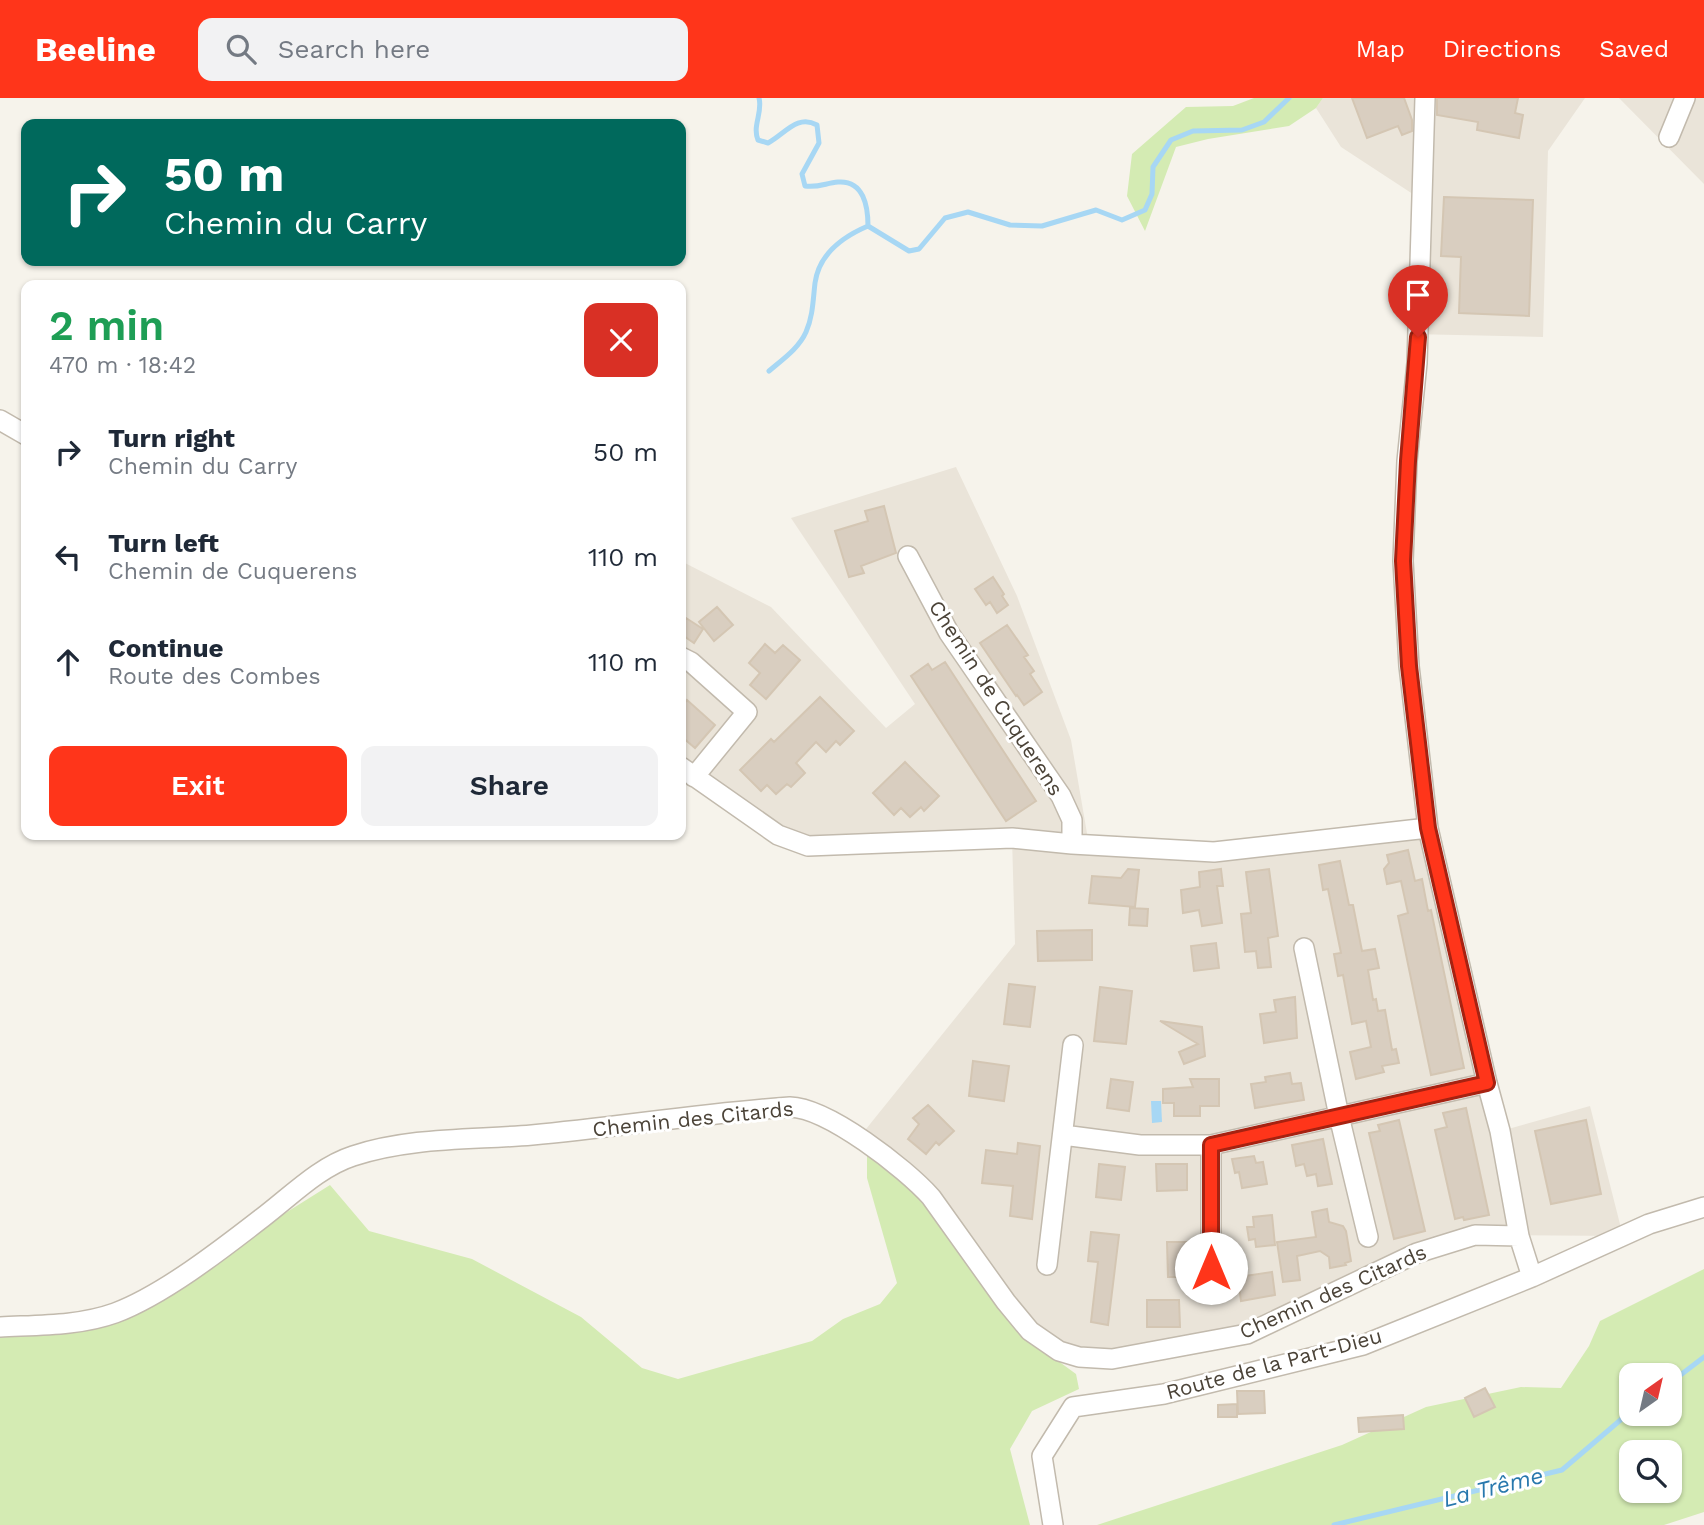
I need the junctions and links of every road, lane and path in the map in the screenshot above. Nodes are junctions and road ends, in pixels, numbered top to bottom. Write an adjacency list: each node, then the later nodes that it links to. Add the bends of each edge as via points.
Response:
1 (1425, 98): 9 (street, via 1417,363 1403,561 1409,666)
2 (1685, 98): 3 (street)
3 (1669, 137)
4 (0, 420): 5 (street)
5 (21, 432)
6 (908, 555): 10 (street, Chemin de Cuquerens, via 949,633 1061,796 1072,820)
7 (686, 660): 8 (street, via 747,712)
8 (687, 772): 10 (street, via 778,835 808,846 1012,838)
9 (1428, 828): 10 (street, via 1214,852); 13 (street)
10 (1072, 844)
11 (1304, 947): 14 (street)
12 (1073, 1045): 15 (street)
13 (1487, 1083): 14 (street); 18 (street)
14 (1339, 1116): 16 (street); 19 (street)
15 (1063, 1135): 16 (street, via 1140,1145); 20 (street)
16 (1211, 1145): 22 (street)
17 (1704, 1207): 21 (street, Route de la Part-Dieu, via 1649,1224)
18 (1520, 1236): 21 (street); 23 (street, Chemin des Citards, via 1475,1235 1417,1252 1247,1334 1112,1359 1079,1357 1059,1351 1030,1331 917,1181 833,1121 809,1109 790,1107 418,1143 354,1155 315,1177 220,1250 117,1312 82,1321)
19 (1368, 1237)
20 (1047, 1265)
21 (1532, 1277): 24 (street, Route de la Part-Dieu, via 1363,1345 1164,1394 1073,1407 1042,1456)
22 (1211, 1293)
23 (0, 1327)
24 (1053, 1525)

